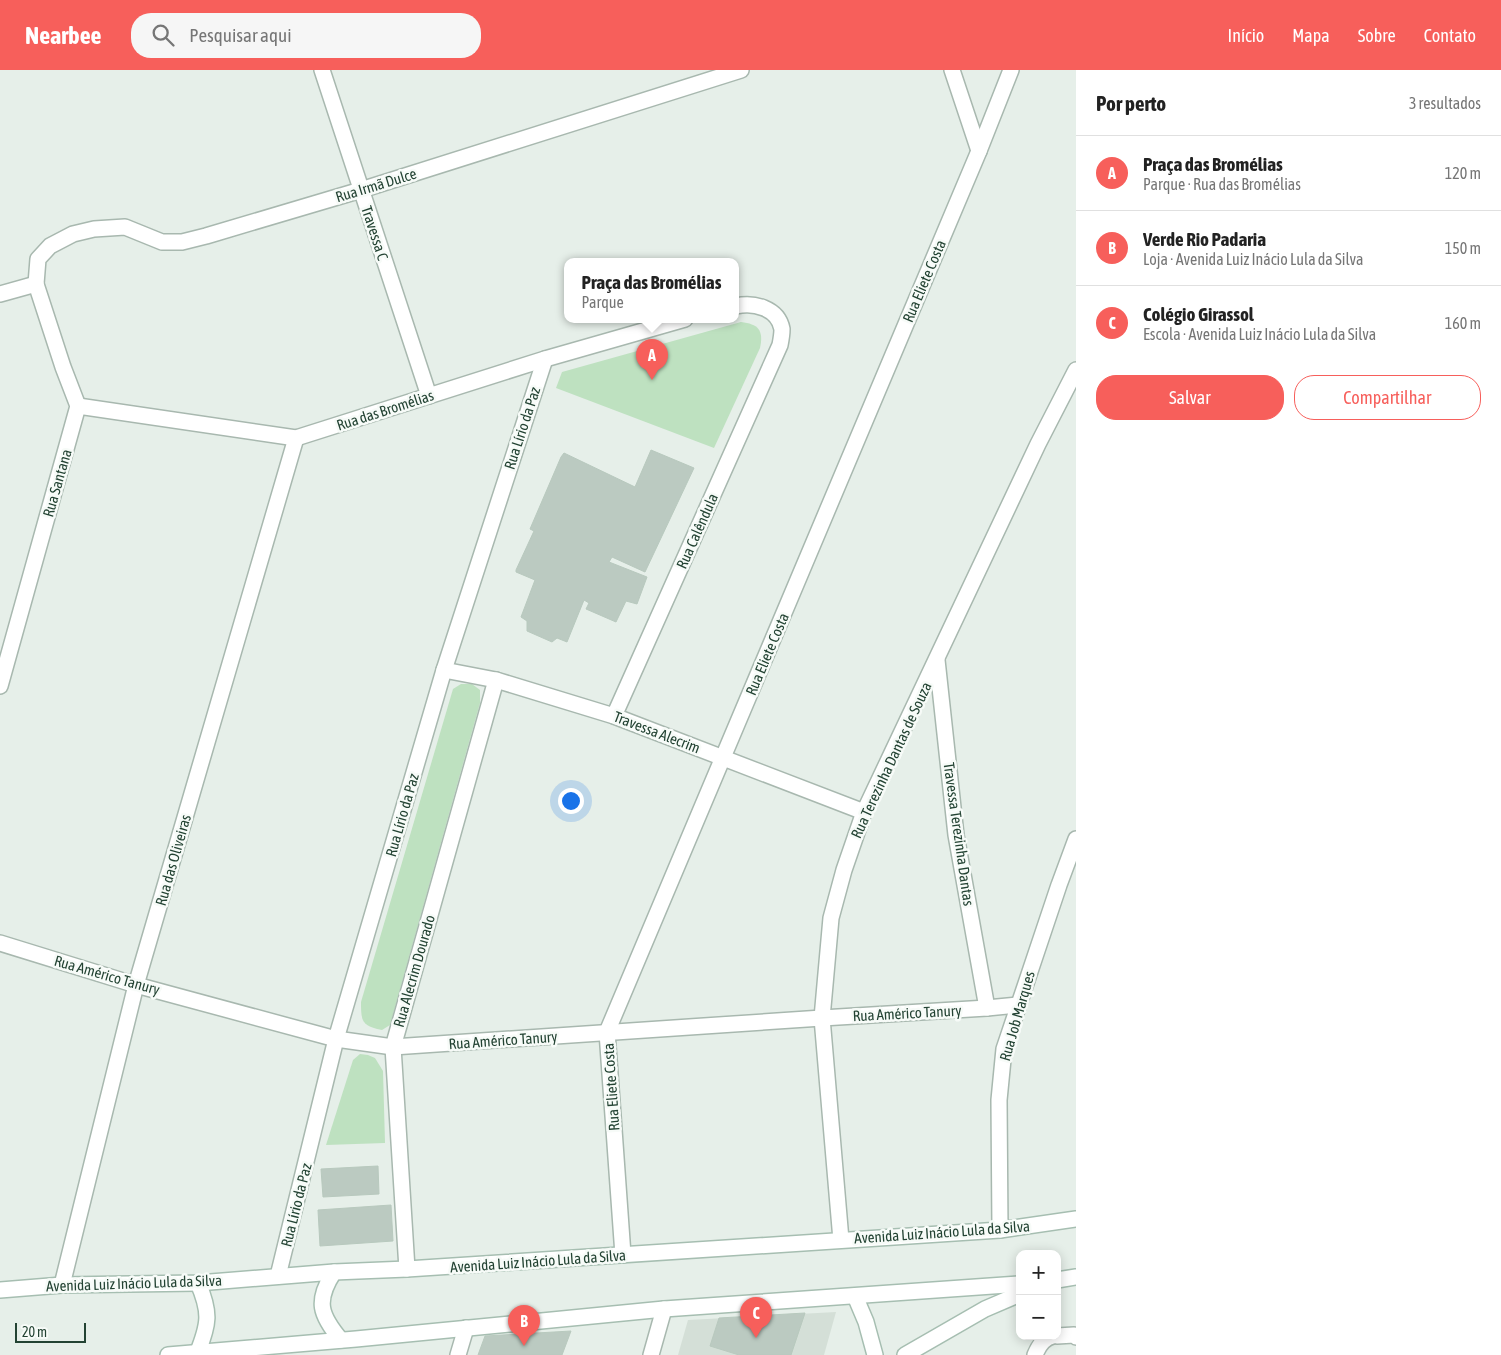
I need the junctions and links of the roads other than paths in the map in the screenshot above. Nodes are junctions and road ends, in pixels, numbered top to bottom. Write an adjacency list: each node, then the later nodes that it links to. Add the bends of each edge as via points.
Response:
1 (322, 70): 6 (street, Travessa C)
2 (742, 70): 6 (street, Rua Irmã Dulce)
3 (952, 70): 5 (street)
4 (1011, 70): 5 (street, Rua Eliete Costa)
5 (979, 151): 21 (street, Rua Eliete Costa)
6 (361, 190): 7 (street, Rua Irmã Dulce, via 182,242 162,242 125,227 73,234 50,246 38,259); 13 (street, Travessa C)
7 (36, 284): 8 (street); 14 (street)
8 (0, 294)
9 (739, 305): 20 (street, Rua Calêndula, via 770,310 782,331 780,346)
10 (671, 323): 11 (street, Rua das Bromélias)
11 (545, 359): 13 (street, Rua das Bromélias); 17 (street, Rua Lírio da Paz)
12 (1076, 370): 16 (street, Rua Terezinha Dantas de Souza, via 1038,444)
13 (430, 396): 15 (street, Rua das Bromélias)
14 (78, 406): 15 (street, Rua das Bromélias); 19 (street, Rua Santana)
15 (296, 438): 25 (street, Rua das Oliveiras)
16 (938, 660): 22 (street, Rua Terezinha Dantas de Souza); 27 (street, Travessa Terezinha Dantas, via 956,835)
17 (444, 670): 18 (street, Travessa Alecrim); 30 (street, Rua Lírio da Paz)
18 (496, 680): 20 (street, Travessa Alecrim); 31 (street, Rua Alecrim Dourado)
19 (0, 686)
20 (614, 716): 21 (street, Travessa Alecrim)
21 (723, 758): 22 (street, Travessa Alecrim); 29 (street, Rua Eliete Costa)
22 (864, 812): 28 (street, Rua Terezinha Dantas de Souza, via 830,918)
23 (1076, 839): 26 (street, Rua Job Marques)
24 (0, 944): 25 (street, Rua Américo Tanury)
25 (136, 985): 30 (street, Rua Américo Tanury); 43 (street, Rua das Oliveiras)
26 (1018, 1004): 27 (street, Rua Américo Tanury); 33 (street, Rua Job Marques, via 1004,1049 999,1100)
27 (987, 1008): 28 (street, Rua Américo Tanury)
28 (822, 1018): 29 (street, Rua Américo Tanury); 34 (street, Rua Terezinha Dantas de Souza)
29 (607, 1032): 31 (street, Rua Américo Tanury); 35 (street, Rua Eliete Costa)
30 (336, 1039): 31 (street, Rua Américo Tanury); 38 (street, Rua Lírio da Paz)
31 (393, 1047): 36 (street, Rua Alecrim Dourado)
32 (1076, 1219): 33 (street, Avenida Luiz Inácio Lula da Silva)
33 (1000, 1230): 34 (street, Avenida Luiz Inácio Lula da Silva)
34 (841, 1240): 35 (street, Avenida Luiz Inácio Lula da Silva)
35 (623, 1255): 36 (street, Avenida Luiz Inácio Lula da Silva)
36 (407, 1269): 37 (street, Avenida Luiz Inácio Lula da Silva)
37 (334, 1272): 38 (street, Avenida Luiz Inácio Lula da Silva); 51 (street, via 322,1294 322,1308 328,1325)
38 (278, 1276): 41 (street, Avenida Luiz Inácio Lula da Silva)
39 (1076, 1277): 40 (street)
40 (1061, 1279)
41 (198, 1283): 43 (street, Avenida Luiz Inácio Lula da Silva); 54 (street, via 206,1301 207,1318 206,1333)
42 (1016, 1284): 46 (street)
43 (62, 1285): 44 (street, Avenida Luiz Inácio Lula da Silva)
44 (0, 1290)
45 (1018, 1295): 59 (street, via 985,1309)
46 (855, 1296): 47 (street); 58 (street)
47 (664, 1309): 48 (street); 57 (street)
48 (466, 1328): 51 (street); 56 (street)
49 (1061, 1336): 50 (street)
50 (1076, 1337)
51 (341, 1340): 53 (street)
52 (1046, 1340): 60 (street)
53 (259, 1351): 54 (street)
54 (197, 1354): 55 (street)
55 (168, 1355)
56 (458, 1355)
57 (651, 1355)
58 (875, 1355)
59 (905, 1355)
60 (1035, 1355)

